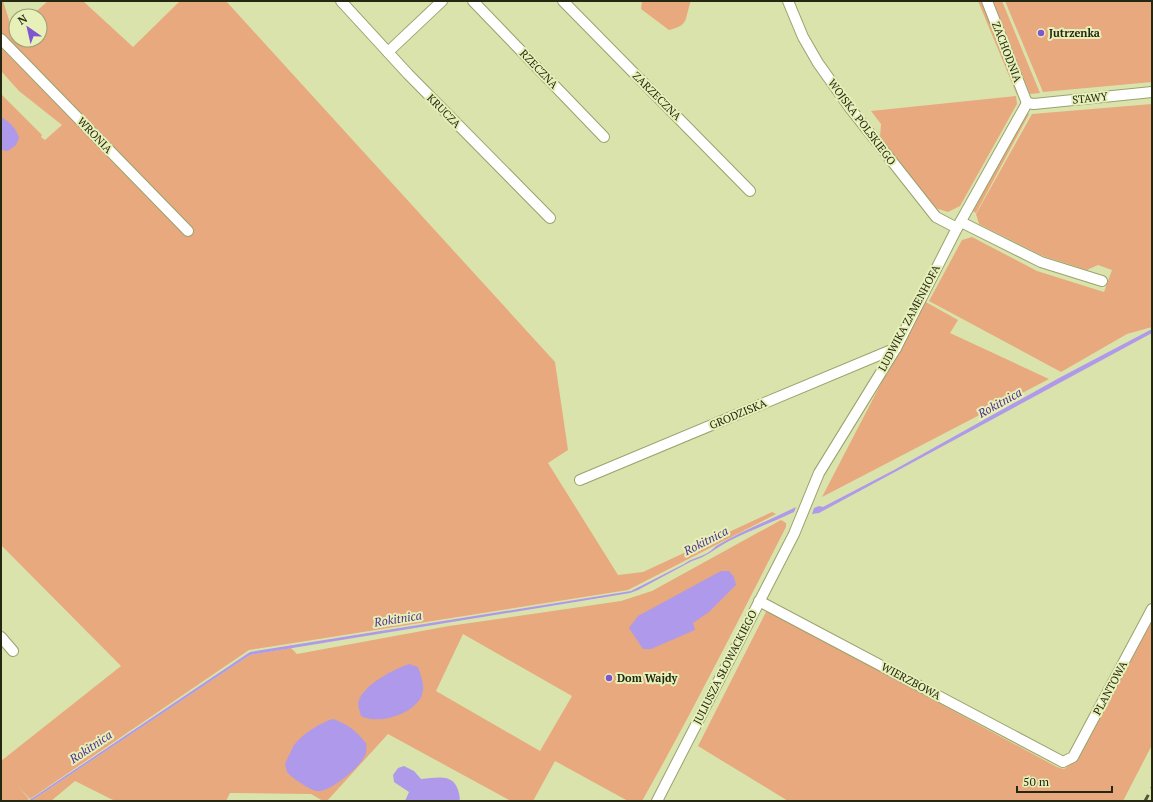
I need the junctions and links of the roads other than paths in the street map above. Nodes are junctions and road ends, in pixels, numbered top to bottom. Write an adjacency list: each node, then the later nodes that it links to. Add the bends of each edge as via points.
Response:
1 (341, 1): 8 (street, KRUCZA)
2 (442, 1): 8 (street)
3 (474, 1): 11 (street, RZECZNA)
4 (564, 1): 12 (street, ZARZECZNA)
5 (788, 1): 14 (street, WOJSKA POLSKIEGO, via 818,63 850,108 936,217)
6 (987, 1): 10 (street, ZACHODNIA)
7 (1, 38): 15 (street, WRONIA)
8 (388, 52): 13 (street, KRUCZA)
9 (1152, 92): 10 (street, STAWY)
10 (1027, 103): 14 (street, LUDWIKA ZAMENHOFA)
11 (604, 137)
12 (750, 190)
13 (550, 218)
14 (959, 225): 16 (street, WOJSKA POLSKIEGO, via 1041,262); 17 (street, LUDWIKA ZAMENHOFA)
15 (188, 230)
16 (1102, 281)
17 (896, 348): 18 (street, GRODZISKA); 19 (street, LUDWIKA ZAMENHOFA, via 819,473)
18 (580, 480)
19 (794, 534): 20 (street, JULIUSZA SŁOWACKIEGO)
20 (759, 601): 24 (street, WIERZBOWA); 25 (street, JULIUSZA SŁOWACKIEGO)
21 (1152, 609): 24 (street, PLANTOWA, via 1073,757)
22 (1, 637): 23 (street)
23 (13, 651)
24 (1063, 762)
25 (657, 801)

